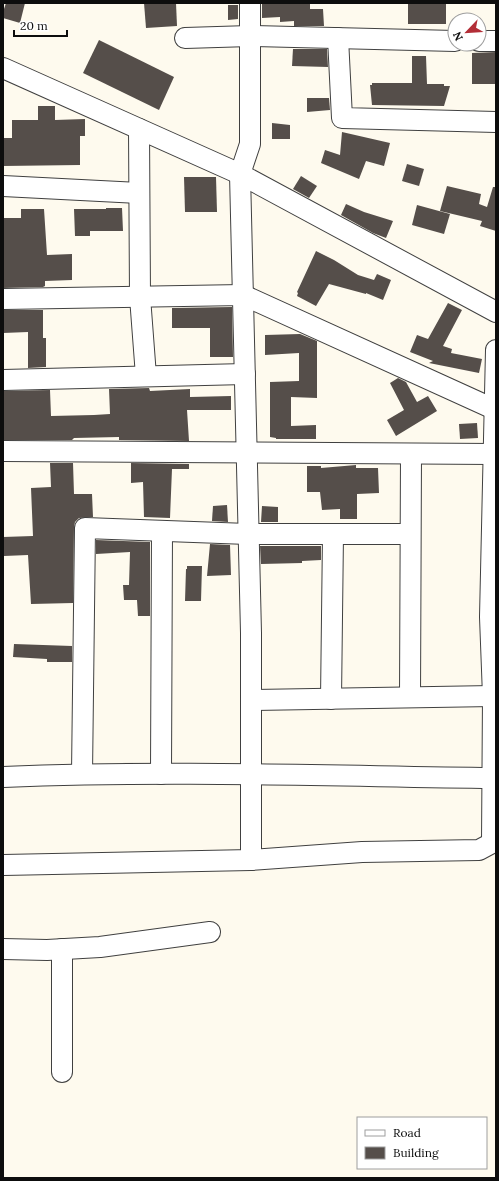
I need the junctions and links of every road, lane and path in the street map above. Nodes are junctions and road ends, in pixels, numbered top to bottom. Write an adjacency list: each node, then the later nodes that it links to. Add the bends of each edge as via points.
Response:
1 (250, 3): 2 (street)
2 (250, 36): 3 (street); 4 (street); 9 (street, via 250,144)
3 (185, 38)
4 (338, 38): 5 (street); 7 (street, via 342,118)
5 (447, 41)
6 (3, 68): 8 (street)
7 (496, 122)
8 (139, 129): 9 (street); 11 (street)
9 (240, 174): 12 (street); 15 (street)
10 (3, 186): 11 (street)
11 (139, 193): 13 (street)
12 (243, 295): 13 (street); 17 (street); 20 (street)
13 (140, 297): 14 (street); 18 (street)
14 (3, 299)
15 (496, 312)
16 (496, 350): 20 (street)
17 (245, 374): 18 (street); 22 (street)
18 (146, 376): 19 (street)
19 (3, 380)
20 (495, 410): 24 (street)
21 (3, 452): 22 (street)
22 (246, 452): 23 (street); 26 (street)
23 (411, 454): 24 (street); 28 (street)
24 (494, 454): 29 (street)
25 (162, 531): 26 (street); 34 (street, via 85,528); 35 (street)
26 (248, 534): 27 (street); 33 (street)
27 (333, 534): 28 (street); 31 (street)
28 (410, 534): 32 (street)
29 (493, 617): 30 (street)
30 (493, 696): 32 (street); 38 (street)
31 (331, 698): 32 (street); 33 (street)
32 (410, 698)
33 (251, 700): 36 (street)
34 (82, 774): 35 (street); 37 (street)
35 (161, 774): 36 (street)
36 (251, 774): 38 (street); 39 (street)
37 (3, 777)
38 (493, 778): 39 (street, via 492,843 479,850 362,852)
39 (251, 860): 40 (street)
40 (3, 865)
41 (210, 932): 43 (street, via 100,947)
42 (3, 949): 43 (street)
43 (62, 949): 44 (street)
44 (62, 1072)

